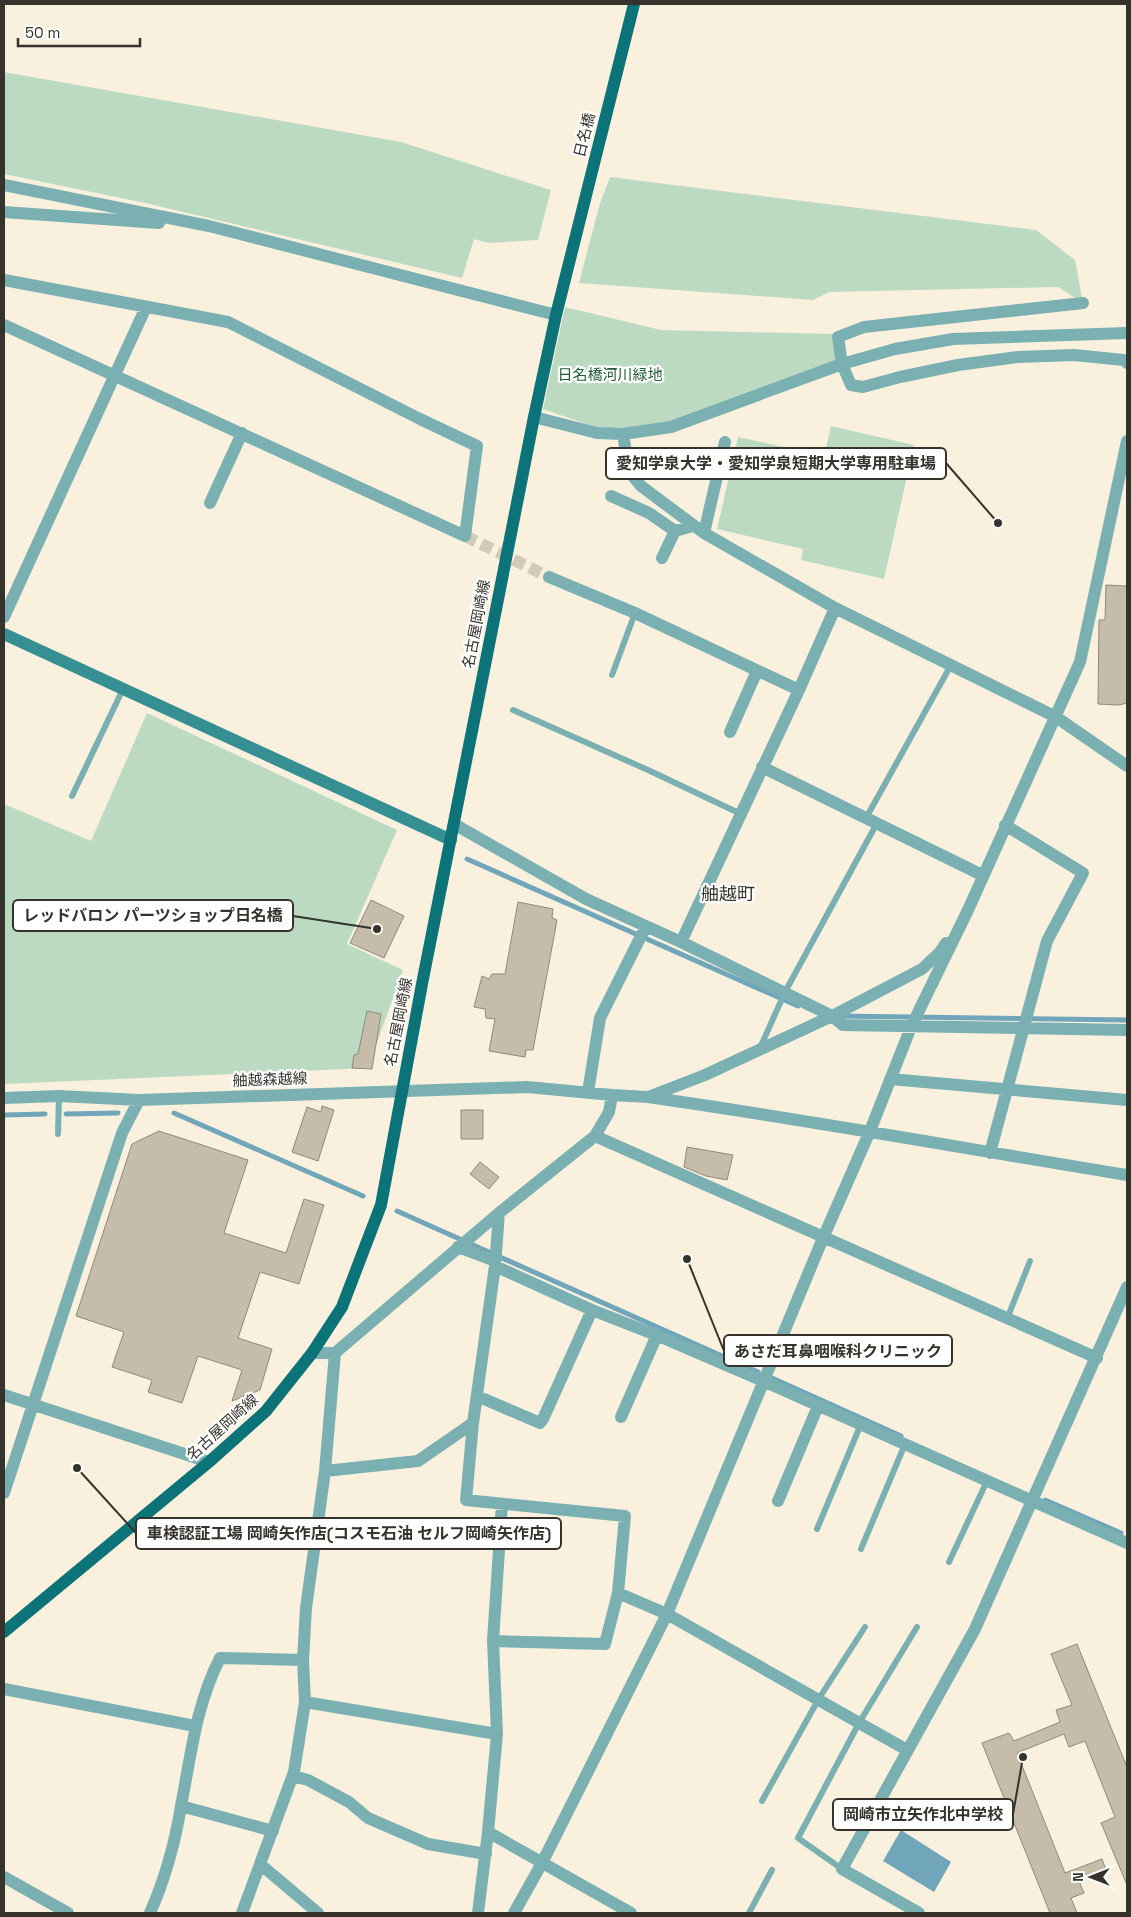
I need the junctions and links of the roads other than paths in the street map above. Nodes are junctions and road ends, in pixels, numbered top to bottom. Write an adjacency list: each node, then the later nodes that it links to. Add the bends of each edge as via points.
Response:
1 (634, 4): 5 (main road, 日名橋)
2 (4, 185): 4 (street)
3 (4, 212): 4 (street)
4 (209, 226): 9 (street)
5 (566, 275): 9 (main road, 名古屋岡崎線)
6 (4, 280): 8 (street)
7 (1083, 303): 13 (street, via 864,327 838,337)
8 (146, 307): 14 (street); 16 (street, via 228,322 477,446 465,536)
9 (556, 315): 15 (main road, 名古屋岡崎線)
10 (4, 325): 14 (street)
11 (1127, 333): 13 (street, via 953,339 895,349)
12 (1127, 363): 13 (street, via 1124,360 1074,355 1018,356 958,365 863,387 851,385)
13 (842, 364): 17 (street, via 671,427)
14 (114, 374): 16 (street); 28 (street)
15 (534, 417): 17 (street, via 597,433); 43 (main road, 名古屋岡崎線)
16 (242, 433): 21 (street)
17 (623, 434): 22 (street, via 629,471 641,486)
18 (1127, 441): 36 (street, via 1080,662)
19 (725, 442): 22 (street)
20 (611, 496): 23 (street, via 649,513)
21 (210, 503)
22 (698, 529): 23 (street); 26 (street)
23 (675, 530): 24 (street)
24 (662, 558)
25 (549, 577): 27 (street)
26 (835, 608): 30 (street); 34 (street)
27 (636, 613): 31 (street); 32 (lane)
28 (4, 617)
29 (4, 634): 33 (street)
30 (950, 665): 36 (street); 42 (lane)
31 (757, 671): 34 (street); 37 (street)
32 (612, 675)
33 (123, 689): 40 (lane); 45 (street)
34 (799, 690): 39 (street)
35 (513, 710): 41 (lane)
36 (1056, 717): 38 (street); 44 (street)
37 (730, 732)
38 (1127, 766)
39 (762, 767): 41 (street); 42 (street)
40 (72, 796)
41 (740, 814): 49 (street)
42 (872, 821): 46 (street); 50 (lane)
43 (454, 824): 45 (main road, 名古屋岡崎線); 48 (street, via 586,900)
44 (1006, 826): 46 (street); 53 (street, via 1083,873 1047,941)
45 (451, 840): 58 (main road, 名古屋岡崎線)
46 (982, 875): 47 (street)
47 (968, 910): 51 (street, via 940,952 922,968); 52 (street)
48 (646, 926): 49 (street); 59 (street, via 600,1018)
49 (681, 942): 50 (street)
50 (785, 992): 51 (street); 55 (lane)
51 (832, 1016): 52 (street, via 843,1025); 55 (street)
52 (911, 1027): 53 (street); 56 (street)
53 (1023, 1028): 54 (street); 57 (street)
54 (1127, 1030)
55 (759, 1050): 62 (street)
56 (890, 1079): 57 (street); 66 (street)
57 (1007, 1089): 65 (street); 69 (street)
58 (402, 1091): 59 (street, 舳越森越線, via 527,1087); 64 (street, 舳越森越線); 80 (main road, 名古屋岡崎線, via 381,1205 342,1307)
59 (588, 1092): 60 (street, 舳越森越線)
60 (612, 1095): 62 (street, 舳越森越線); 68 (street, via 609,1112)
61 (59, 1096): 63 (street, 舳越森越線); 64 (street, 舳越森越線); 67 (lane)
62 (648, 1097): 66 (street, 舳越森越線)
63 (4, 1098)
64 (139, 1100): 86 (street, via 122,1133)
65 (1127, 1100)
66 (870, 1131): 69 (street, 舳越森越線); 72 (street)
67 (58, 1134)
68 (595, 1136): 71 (street); 72 (street)
69 (990, 1153): 70 (street, 舳越森越線)
70 (1127, 1175)
71 (499, 1213): 73 (street); 74 (street)
72 (823, 1238): 78 (street); 83 (street)
73 (463, 1243): 74 (street); 81 (street)
74 (495, 1259): 77 (street); 85 (street)
75 (1030, 1261): 78 (lane)
76 (1126, 1295): 82 (street)
77 (592, 1310): 79 (street); 85 (street, via 540,1422)
78 (1007, 1318): 82 (street)
79 (657, 1335): 83 (street); 88 (street)
80 (312, 1353): 81 (street); 92 (main road, 名古屋岡崎線, via 266,1411)
81 (335, 1353): 93 (street)
82 (1097, 1358): 97 (street)
83 (763, 1381): 87 (street); 104 (street)
84 (4, 1395): 86 (street)
85 (477, 1396): 89 (street)
86 (34, 1404): 92 (street); 95 (street)
87 (818, 1406): 90 (street); 96 (street)
88 (621, 1417)
89 (473, 1423): 93 (street, via 418,1461); 98 (street, via 466,1500)
90 (861, 1424): 91 (street); 99 (lane)
91 (905, 1444): 94 (street); 101 (lane)
92 (210, 1462): 107 (main road, 名古屋岡崎線)
93 (325, 1471): 109 (street, via 306,1608)
94 (987, 1481): 97 (street); 102 (lane)
95 (4, 1493)
96 (778, 1501)
97 (1032, 1501): 100 (street); 116 (street, via 975,1629)
98 (502, 1504): 103 (street, via 625,1516); 108 (street)
99 (817, 1529)
100 (1127, 1543)
101 (861, 1549)
102 (950, 1562)
103 (618, 1593): 104 (street); 108 (street, via 606,1644)
104 (667, 1614): 111 (street); 123 (street)
105 (865, 1627): 111 (lane)
106 (917, 1627): 113 (lane)
107 (4, 1632)
108 (493, 1641): 115 (street)
109 (303, 1660): 112 (street); 114 (street, via 220,1658)
110 (4, 1689): 114 (street)
111 (818, 1700): 113 (street); 118 (lane)
112 (305, 1702): 115 (street); 117 (street)
113 (859, 1723): 116 (street); 125 (lane, via 798,1838)
114 (195, 1726): 119 (street)
115 (497, 1734): 121 (street)
116 (907, 1750): 125 (street)
117 (293, 1776): 120 (street); 122 (street, via 308,1780 349,1802 368,1818 428,1844)
118 (762, 1801)
119 (181, 1806): 120 (street); 129 (street, via 162,1885)
120 (272, 1831): 124 (street)
121 (488, 1832): 122 (street); 123 (street)
122 (486, 1854): 132 (street)
123 (542, 1862): 133 (street); 134 (street)
124 (260, 1864): 130 (street); 131 (street)
125 (842, 1868): 136 (street)
126 (772, 1870): 135 (lane)
127 (4, 1877): 128 (street)
128 (68, 1913)
129 (150, 1913)
130 (242, 1913)
131 (318, 1913)
132 (478, 1913)
133 (514, 1913)
134 (631, 1913)
135 (748, 1913)
136 (919, 1913)

